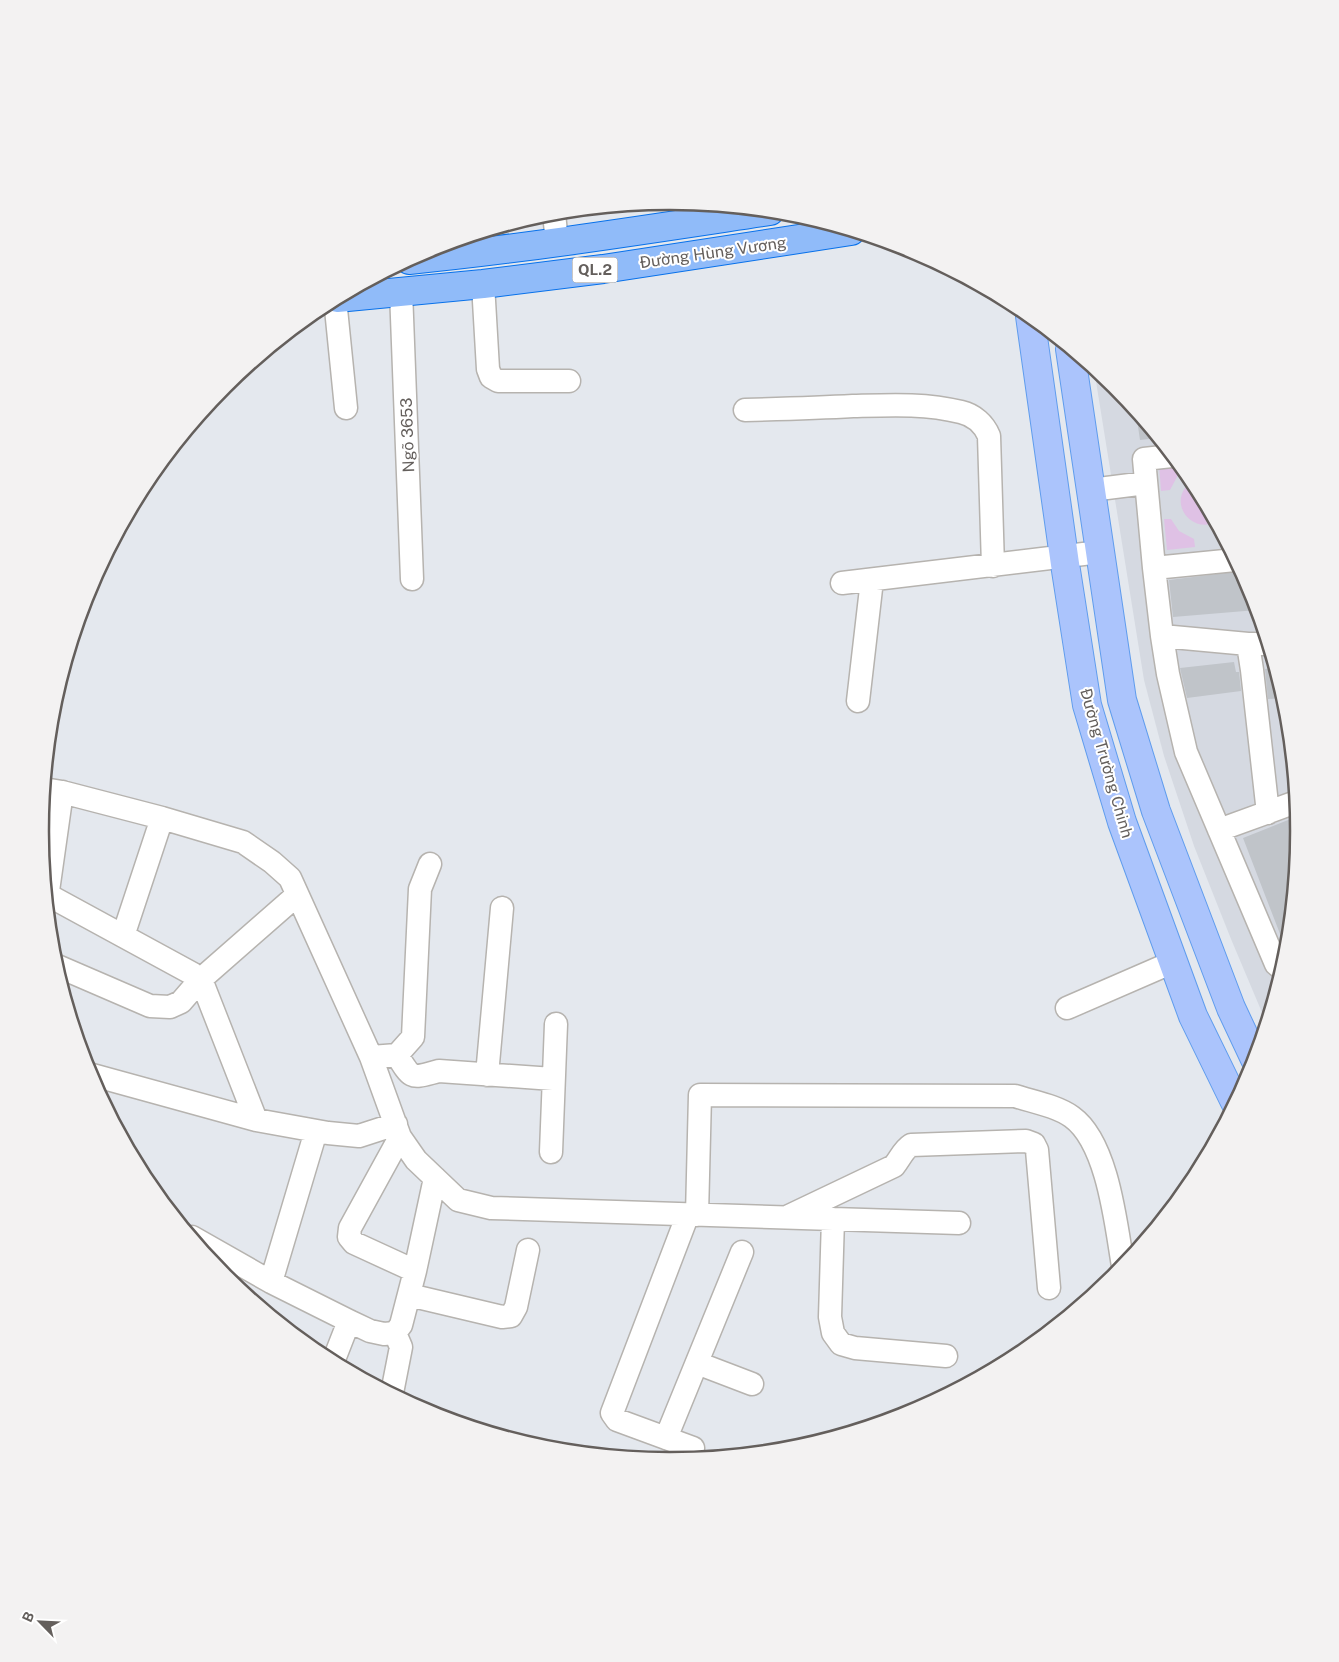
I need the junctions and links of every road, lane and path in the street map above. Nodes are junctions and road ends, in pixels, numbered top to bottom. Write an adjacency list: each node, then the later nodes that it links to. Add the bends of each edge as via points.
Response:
1 (746, 216): 4 (highway, Đường Hùng Vương / QL.2)
2 (555, 221): 4 (street)
3 (837, 233): 6 (highway, Đường Hùng Vương / QL.2)
4 (557, 243): 5 (highway, Đường Hùng Vương / QL.2)
5 (433, 258)
6 (483, 284): 7 (highway, Đường Hùng Vương / QL.2); 12 (street, via 491,377 498,380)
7 (401, 291): 8 (highway, Đường Hùng Vương / QL.2); 23 (street, Ngõ 3653)
8 (353, 297)
9 (337, 307): 13 (street)
10 (1032, 328): 19 (main road, Đường Trường Chinh)
11 (1071, 358): 17 (main road, Đường Trường Chinh)
12 (569, 381)
13 (346, 408)
14 (745, 410): 21 (street, via 910,404 971,416 989,436)
15 (1165, 457): 16 (street, via 1144,459)
16 (1146, 483): 17 (street); 22 (street)
17 (1091, 490): 18 (main road, Đường Trường Chinh)
18 (1100, 552): 19 (street); 46 (main road, Đường Trường Chinh, via 1122,700 1156,811 1231,1008)
19 (1064, 557): 21 (street); 40 (main road, Đường Trường Chinh, via 1087,705 1122,822)
20 (1228, 561): 22 (street)
21 (993, 566): 24 (street)
22 (1154, 568): 26 (street)
23 (412, 579)
24 (872, 580): 25 (street); 28 (street)
25 (842, 583)
26 (1162, 636): 27 (street); 33 (street, via 1186,752)
27 (1258, 644): 31 (street, via 1252,670)
28 (858, 701)
29 (53, 790): 32 (street); 34 (street)
30 (1289, 805): 31 (street)
31 (1268, 813): 33 (street)
32 (162, 818): 36 (street, via 243,842 290,878); 39 (street)
33 (1219, 830): 41 (street)
34 (49, 851)
35 (430, 864): 47 (street, via 420,890 413,1037)
36 (297, 895): 43 (street); 48 (street)
37 (53, 898): 39 (street)
38 (502, 908): 49 (street)
39 (123, 936): 43 (street)
40 (1173, 962): 44 (street); 52 (main road, Đường Trường Chinh, via 1193,1016)
41 (1276, 963)
42 (65, 969): 43 (street, via 150,1006 170,1007 181,1002)
43 (200, 980): 53 (street)
44 (1067, 1008)
45 (556, 1024): 51 (street)
46 (1250, 1049)
47 (397, 1054): 48 (street); 49 (street, via 408,1073 414,1076 439,1071)
48 (371, 1057): 54 (street)
49 (487, 1075): 51 (street)
50 (100, 1077): 53 (street)
51 (553, 1079): 56 (street)
52 (1231, 1094)
53 (256, 1120): 55 (street)
54 (398, 1130): 55 (street, via 359,1136); 57 (street, via 416,1160); 66 (street, via 350,1228 349,1237 354,1243)
55 (316, 1131): 67 (street)
56 (551, 1152)
57 (434, 1178): 58 (street, via 458,1200 491,1208); 66 (street)
58 (693, 1214): 59 (street); 65 (street, via 700,1095 1015,1096 1072,1117 1086,1131 1100,1157 1112,1197); 77 (street, via 612,1413 617,1420)
59 (786, 1218): 60 (street); 68 (street, via 894,1166 910,1145 1026,1141 1034,1144 1037,1150)
60 (833, 1219): 61 (street); 73 (street, via 830,1317 833,1333 841,1344)
61 (959, 1223)
62 (210, 1247): 67 (street)
63 (528, 1250): 69 (street, via 516,1307 511,1316 502,1317)
64 (742, 1252): 74 (street)
65 (1121, 1256)
66 (415, 1271): 69 (street)
67 (271, 1282): 70 (street)
68 (1049, 1288)
69 (409, 1295): 71 (street, via 401,1325)
70 (349, 1321): 71 (street, via 370,1331); 72 (street)
71 (395, 1332): 76 (street, via 401,1347)
72 (336, 1354)
73 (946, 1356)
74 (697, 1363): 75 (street); 77 (street)
75 (752, 1384)
76 (393, 1387)
77 (666, 1438): 78 (street)
78 (693, 1448)

